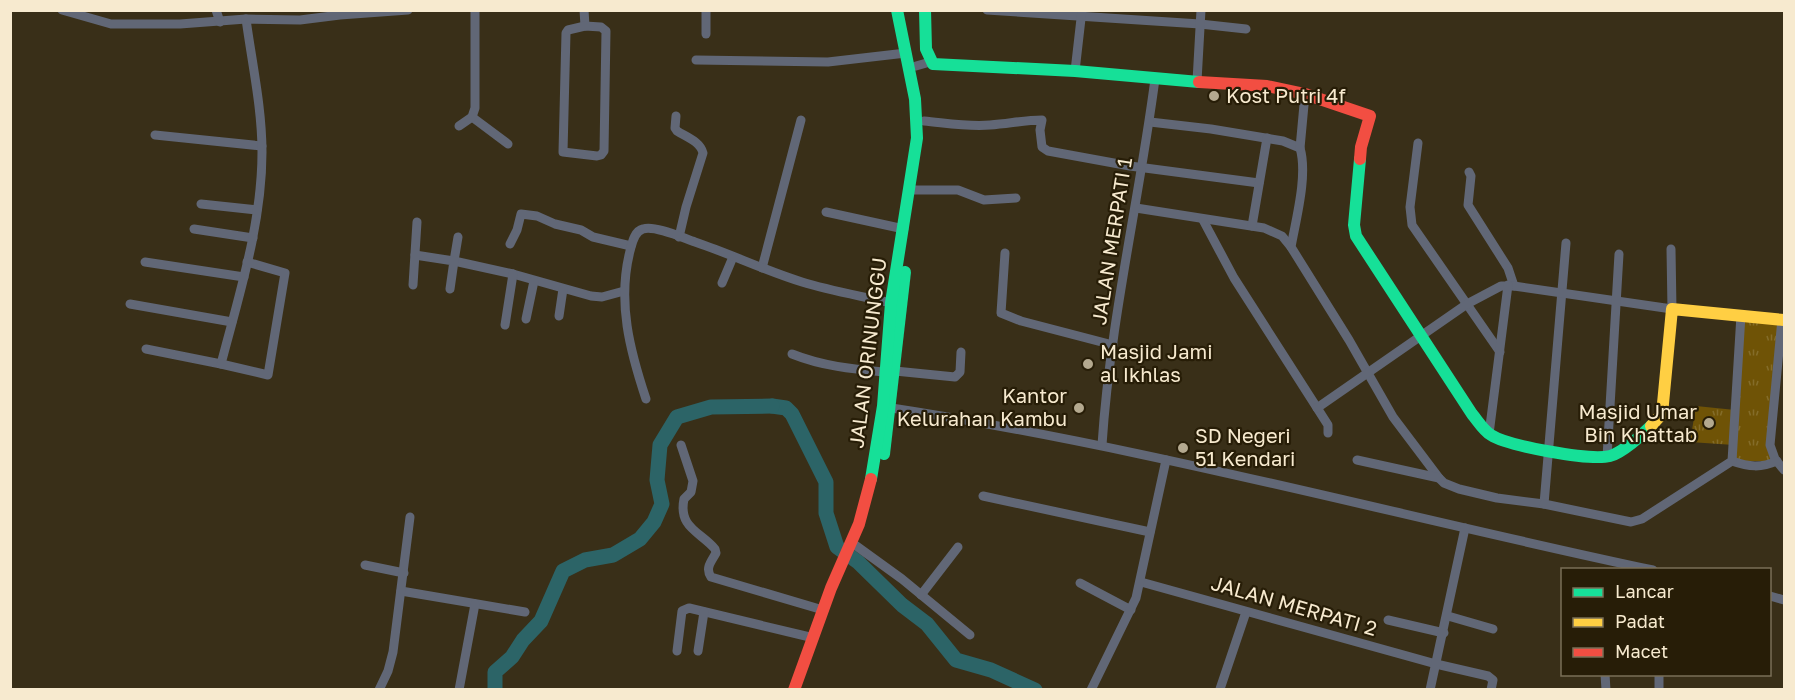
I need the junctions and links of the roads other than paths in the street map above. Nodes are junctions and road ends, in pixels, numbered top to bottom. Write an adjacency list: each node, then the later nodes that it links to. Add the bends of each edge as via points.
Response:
1 (62, 10): 15 (street, via 111,24)
2 (216, 10): 15 (street)
3 (408, 10): 12 (street)
4 (475, 10): 29 (street)
5 (584, 10): 17 (street)
6 (706, 10): 19 (street)
7 (897, 10): 20 (street, JALAN ORINUNGGU)
8 (905, 10): 23 (street, JALAN ORINUNGGU)
9 (925, 10): 22 (street)
10 (987, 10): 13 (street)
11 (1201, 10): 16 (street)
12 (364, 12): 14 (street, via 300,20)
13 (1081, 13): 16 (street); 24 (street)
14 (246, 20): 15 (street); 38 (street)
15 (220, 22)
16 (1200, 24): 18 (street); 26 (street)
17 (585, 26): 17 (street, via 566,33 562,152 597,156 604,147 606,31)
18 (1246, 29)
19 (706, 34)
20 (906, 53): 21 (street, via 828,62); 23 (street, JALAN ORINUNGGU)
21 (696, 60)
22 (930, 62): 23 (street); 24 (street)
23 (913, 66): 31 (street, JALAN ORINUNGGU); 43 (street, JALAN ORINUNGGU, via 917,138)
24 (1075, 71): 25 (street)
25 (1155, 79): 26 (street); 32 (street, JALAN MERPATI 1)
26 (1197, 81): 27 (street, via 1267,86)
27 (1305, 94): 39 (street); 91 (street, via 1370,116 1361,147 1356,236)
28 (676, 116): 55 (street, via 677,131 697,143 702,153)
29 (472, 117): 33 (street); 37 (street)
30 (801, 120): 69 (street)
31 (924, 121): 40 (street, via 990,125 1042,120 1041,142 1048,151); 43 (street, JALAN ORINUNGGU, via 924,144)
32 (1150, 122): 35 (street); 40 (street, JALAN MERPATI 1)
33 (459, 126)
34 (155, 135): 38 (street)
35 (1267, 138): 39 (street); 42 (street)
36 (1418, 143): 83 (street, via 1410,219)
37 (508, 144)
38 (262, 146): 47 (street)
39 (1300, 148): 60 (street, via 1301,186)
40 (1143, 168): 42 (street); 46 (street, JALAN MERPATI 1)
41 (1469, 172): 75 (street, via 1468,205 1508,268)
42 (1259, 183): 51 (street)
43 (913, 191): 44 (street, via 958,190 984,200); 53 (street, JALAN ORINUNGGU); 98 (street, JALAN ORINUNGGU)
44 (1016, 198)
45 (201, 204): 47 (street)
46 (1136, 208): 49 (street); 92 (street, JALAN MERPATI 1)
47 (257, 210): 56 (street)
48 (826, 212): 53 (street)
49 (1203, 220): 51 (street); 103 (street, via 1234,278)
50 (417, 222): 64 (street)
51 (1252, 226): 60 (street, via 1275,232)
52 (194, 229): 56 (street)
53 (904, 229): 81 (street, JALAN ORINUNGGU)
54 (458, 237): 66 (street)
55 (679, 237): 59 (street, via 654,228 642,229); 65 (street)
56 (253, 238): 68 (street)
57 (1566, 243): 79 (street)
58 (510, 244): 59 (street, via 521,214)
59 (631, 246): 78 (street)
60 (1291, 247): 99 (street)
61 (1671, 249): 84 (street)
62 (1005, 253): 92 (street, via 1001,313)
63 (1619, 254): 80 (street)
64 (415, 255): 66 (street); 74 (street)
65 (733, 257): 69 (street); 73 (street)
66 (454, 261): 70 (street); 76 (street)
67 (146, 262): 71 (street)
68 (247, 262): 71 (street); 97 (street, via 285,273 268,375)
69 (762, 268): 81 (street)
70 (513, 274): 72 (street); 90 (street)
71 (244, 277): 89 (street)
72 (534, 281): 77 (street); 87 (street)
73 (722, 283)
74 (413, 285)
75 (1511, 286): 79 (street); 83 (street, via 1492,290); 95 (street)
76 (450, 289)
77 (563, 289): 78 (street, via 596,297); 86 (street)
78 (624, 291): 101 (street, via 631,348)
79 (1561, 294): 80 (street); 108 (street)
80 (1616, 302): 84 (street); 109 (street)
81 (891, 303): 98 (street, JALAN ORINUNGGU)
82 (130, 304): 89 (street)
83 (1467, 304): 91 (street); 95 (street)
84 (1672, 309): 85 (street); 109 (street, via 1662,414 1632,443)
85 (1741, 315): 88 (street); 112 (street)
86 (559, 316)
87 (526, 320)
88 (1783, 320): 100 (street)
89 (232, 322): 97 (street)
90 (505, 325)
91 (1421, 337): 99 (street); 105 (street)
92 (1113, 345): 107 (street, JALAN MERPATI 1)
93 (146, 349): 97 (street)
94 (962, 352): 98 (street, via 960,372 955,377)
95 (1500, 352): 105 (street)
96 (792, 354): 98 (street, via 831,366)
97 (221, 364)
98 (890, 371): 102 (street, JALAN ORINUNGGU)
99 (1369, 373): 103 (street); 115 (street, via 1393,417)
100 (1780, 398): 113 (street, via 1770,445)
101 (646, 399)
102 (887, 407): 107 (street); 122 (street, JALAN ORINUNGGU)
103 (1317, 408): 104 (street, via 1328,425)
104 (1328, 433)
105 (1489, 434): 108 (street, via 1508,443)
106 (681, 445): 134 (street, via 693,481 683,510 692,531 715,549 708,572 711,578)
107 (1102, 445): 110 (street)
108 (1549, 451): 109 (street); 117 (street)
109 (1607, 456)
110 (1166, 460): 119 (street); 120 (street)
111 (1357, 460): 115 (street)
112 (1732, 461): 113 (street, via 1759,467); 117 (street, via 1631,522)
113 (1777, 461): 114 (street)
114 (1785, 470)
115 (1438, 478): 117 (street, via 1460,489)
116 (983, 496): 120 (street)
117 (1544, 504)
118 (410, 517): 128 (street)
119 (1466, 528): 123 (street); 139 (street)
120 (1150, 532): 129 (street)
121 (958, 547): 132 (street)
122 (852, 549): 125 (street, JALAN ORINUNGGU); 132 (street)
123 (1598, 558): 126 (street); 127 (street)
124 (365, 565): 128 (street)
125 (842, 567): 134 (street, JALAN ORINUNGGU); 152 (street, JALAN ORINUNGGU)
126 (1599, 568)
127 (1644, 568)
128 (404, 573): 131 (street)
129 (1141, 582): 135 (street); 138 (street, JALAN MERPATI 2)
130 (1080, 583): 135 (street)
131 (401, 591): 133 (street); 149 (street, via 393,652)
132 (921, 595): 143 (street)
133 (475, 604): 136 (street); 150 (street)
134 (823, 610): 144 (street, JALAN ORINUNGGU)
135 (1131, 610): 153 (street)
136 (525, 612)
137 (704, 612): 144 (street); 145 (street, via 689,608 682,611); 146 (street)
138 (1246, 612): 147 (street, JALAN MERPATI 2); 148 (street)
139 (1448, 616): 141 (street); 142 (street)
140 (1388, 620): 142 (street)
141 (1493, 629)
142 (1444, 633): 147 (street)
143 (970, 635)
144 (814, 638): 151 (street, JALAN ORINUNGGU)
145 (677, 651)
146 (698, 651)
147 (1436, 664): 154 (street); 155 (street, JALAN MERPATI 2, via 1488,676 1493,680)
148 (1221, 688)
149 (379, 690)
150 (459, 690)
151 (794, 690)
152 (802, 690)
153 (1091, 690)
154 (1430, 690)
155 (1491, 690)

